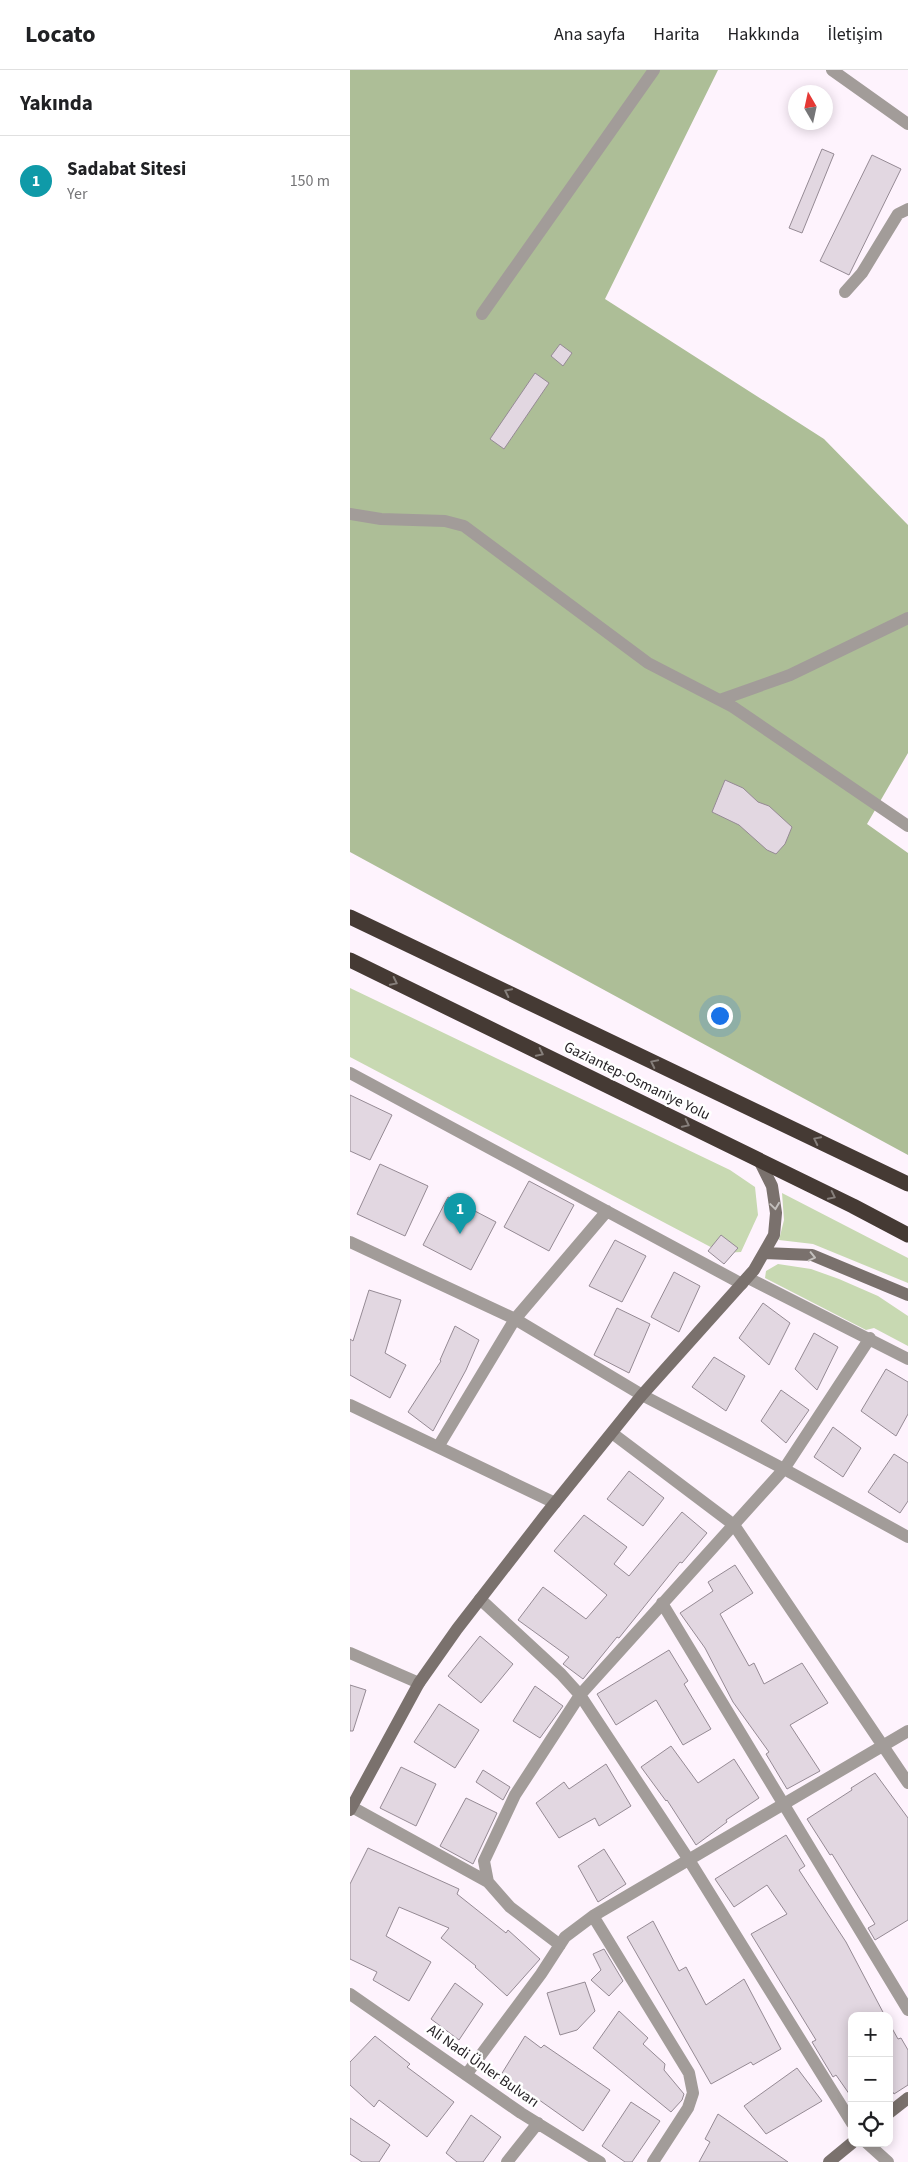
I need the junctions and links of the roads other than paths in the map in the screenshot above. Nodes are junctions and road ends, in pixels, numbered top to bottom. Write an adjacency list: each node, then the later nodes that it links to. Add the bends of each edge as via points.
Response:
1 (654, 70): 6 (street)
2 (832, 70): 3 (street)
3 (908, 124)
4 (908, 209): 5 (street, via 898,214 862,273)
5 (845, 292)
6 (482, 314)
7 (350, 514): 9 (street, via 381,519 445,521 464,526 648,663)
8 (908, 618): 9 (street, via 790,675)
9 (720, 700): 10 (street)
10 (908, 826)
11 (350, 917): 15 (highway, Gaziantep-Osmaniye Yolu, one-way to 11)
12 (350, 960): 14 (highway, Gaziantep-Osmaniye Yolu, one-way to 14)
13 (350, 1073): 16 (street)
14 (759, 1160): 17 (highway, Gaziantep-Osmaniye Yolu, one-way to 17); 19 (street, one-way to 19, via 772,1186 776,1213 774,1235)
15 (908, 1184)
16 (607, 1211): 20 (street); 22 (street)
17 (908, 1235)
18 (350, 1242): 22 (street)
19 (764, 1253): 20 (street); 21 (street, one-way to 21, via 812,1255)
20 (745, 1281): 23 (street); 25 (street)
21 (908, 1295)
22 (515, 1319): 25 (street); 28 (street)
23 (870, 1338): 24 (street); 29 (street)
24 (908, 1358)
25 (642, 1395): 27 (street); 29 (street)
26 (350, 1406): 28 (street)
27 (612, 1433): 30 (street); 31 (street)
28 (438, 1447): 30 (street)
29 (784, 1469): 31 (street); 32 (street)
30 (555, 1503): 33 (street)
31 (734, 1526): 34 (street); 39 (street)
32 (908, 1537)
33 (480, 1599): 36 (street); 37 (street)
34 (662, 1603): 37 (street); 41 (street)
35 (350, 1653): 36 (street)
36 (419, 1683): 42 (street)
37 (580, 1694): 43 (street); 44 (street, via 515,1795 484,1861)
38 (908, 1731): 39 (street)
39 (883, 1746): 40 (street); 41 (street)
40 (908, 1783)
41 (784, 1806): 43 (street); 48 (street)
42 (351, 1808): 44 (street)
43 (689, 1860): 45 (street); 52 (street)
44 (488, 1882): 46 (street, via 510,1907)
45 (593, 1916): 46 (street, via 565,1937); 58 (street, via 689,2073 693,2093 688,2108)
46 (560, 1945): 49 (street)
47 (350, 1994): 49 (street, Ali Nadi Ünler Bulvarı)
48 (908, 2010)
49 (466, 2075): 53 (street, Ali Nadi Ünler Bulvarı)
50 (908, 2098): 51 (street)
51 (893, 2110)
52 (848, 2116)
53 (538, 2123): 56 (street); 57 (street, Ali Nadi Ünler Bulvarı)
54 (848, 2146): 59 (street)
55 (872, 2147): 60 (street)
56 (507, 2162)
57 (600, 2162)
58 (653, 2162)
59 (829, 2162)
60 (888, 2162)

